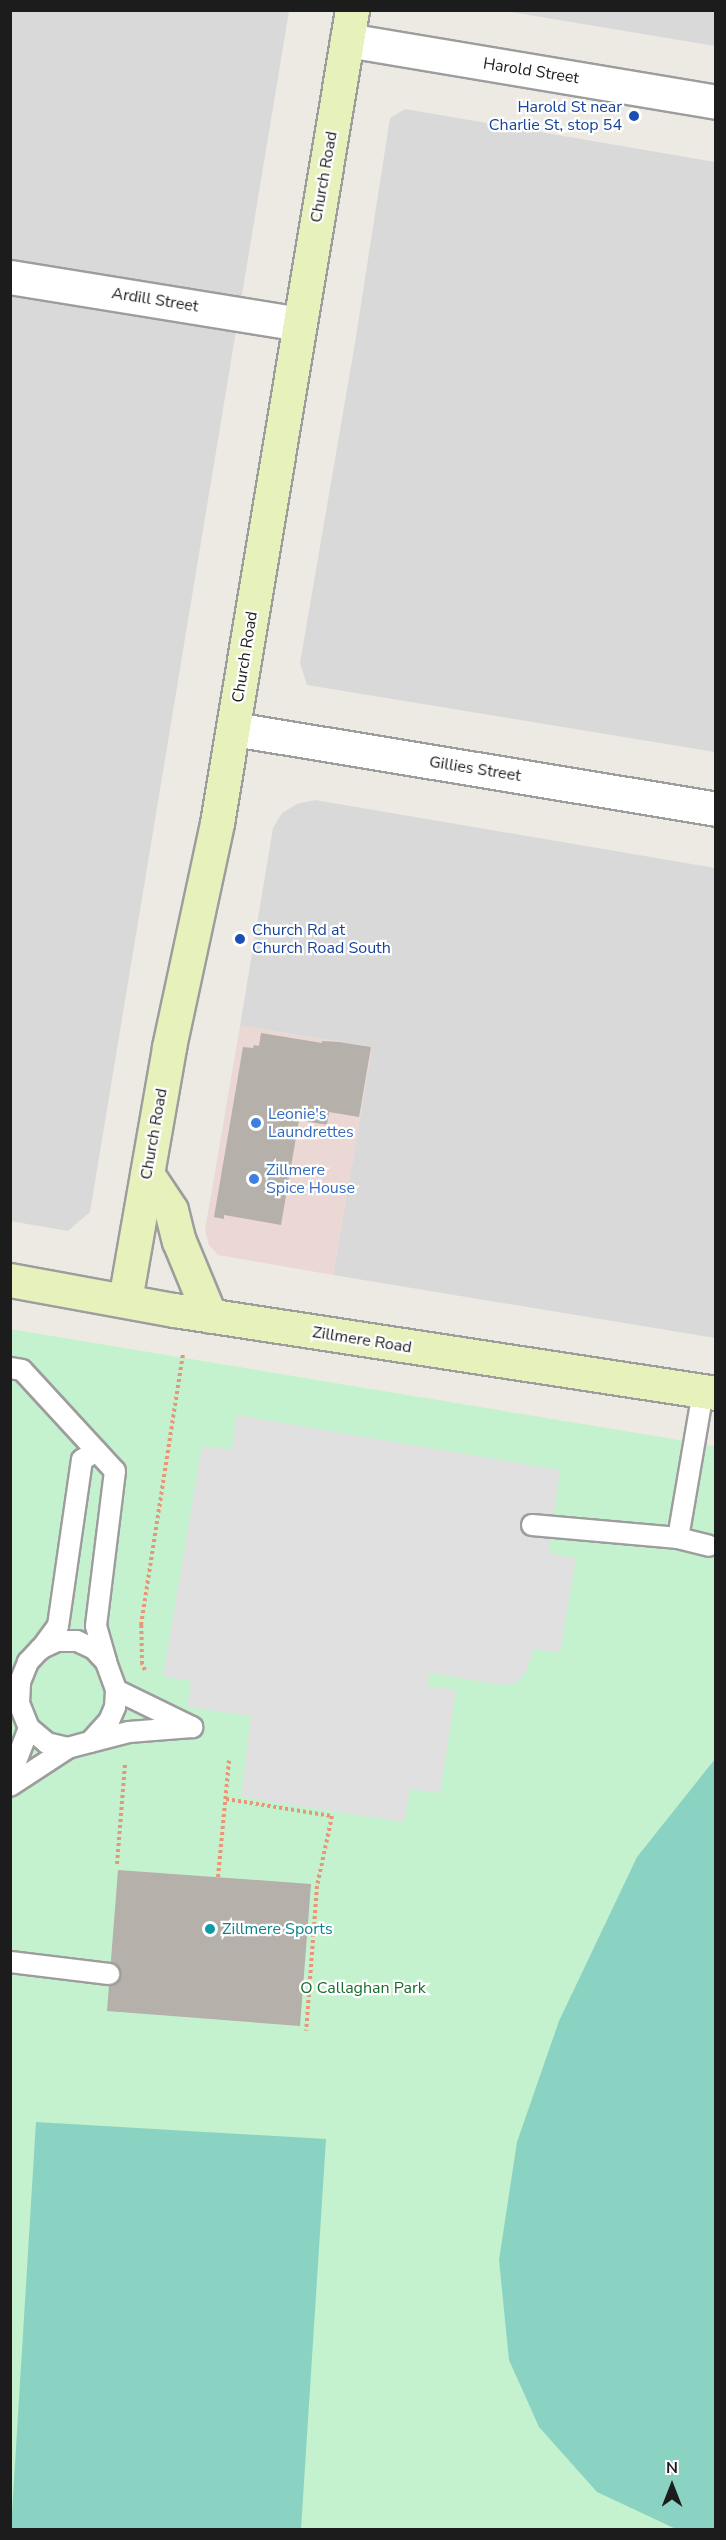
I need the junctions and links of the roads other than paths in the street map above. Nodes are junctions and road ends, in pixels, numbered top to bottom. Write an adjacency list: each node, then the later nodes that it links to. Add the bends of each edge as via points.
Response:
1 (349, 25): 2 (street, Harold Street); 4 (street, Church Road)
2 (716, 102)
3 (10, 277): 4 (street, Ardill Street)
4 (299, 324): 5 (street, Church Road)
5 (234, 729): 6 (street, Gillies Street); 7 (street, Church Road)
6 (716, 809)
7 (147, 1173): 9 (street, Church Road); 10 (street, via 171,1210 178,1241)
8 (10, 1280): 9 (street, Zillmere Road)
9 (125, 1300): 10 (street, Zillmere Road)
10 (210, 1316): 12 (street, Zillmere Road)
11 (10, 1368): 13 (lane, via 22,1370)
12 (709, 1392): 15 (lane)
13 (96, 1451): 17 (lane, via 82,1460 58,1626); 18 (lane, via 115,1471 96,1626)
14 (532, 1525): 15 (lane)
15 (678, 1538): 16 (lane)
16 (709, 1546)
17 (34, 1656): 18 (lane, via 57,1641 77,1641 94,1649); 19 (lane); 21 (lane, via 20,1682)
18 (106, 1662): 20 (lane)
19 (10, 1677)
20 (116, 1690): 22 (lane, via 110,1720); 22 (lane, via 192,1727 129,1732)
21 (21, 1717): 23 (lane, via 46,1743); 24 (lane)
22 (90, 1742): 23 (lane)
23 (68, 1748): 25 (lane)
24 (10, 1778)
25 (10, 1786)
26 (10, 1962): 27 (lane)
27 (110, 1974)

